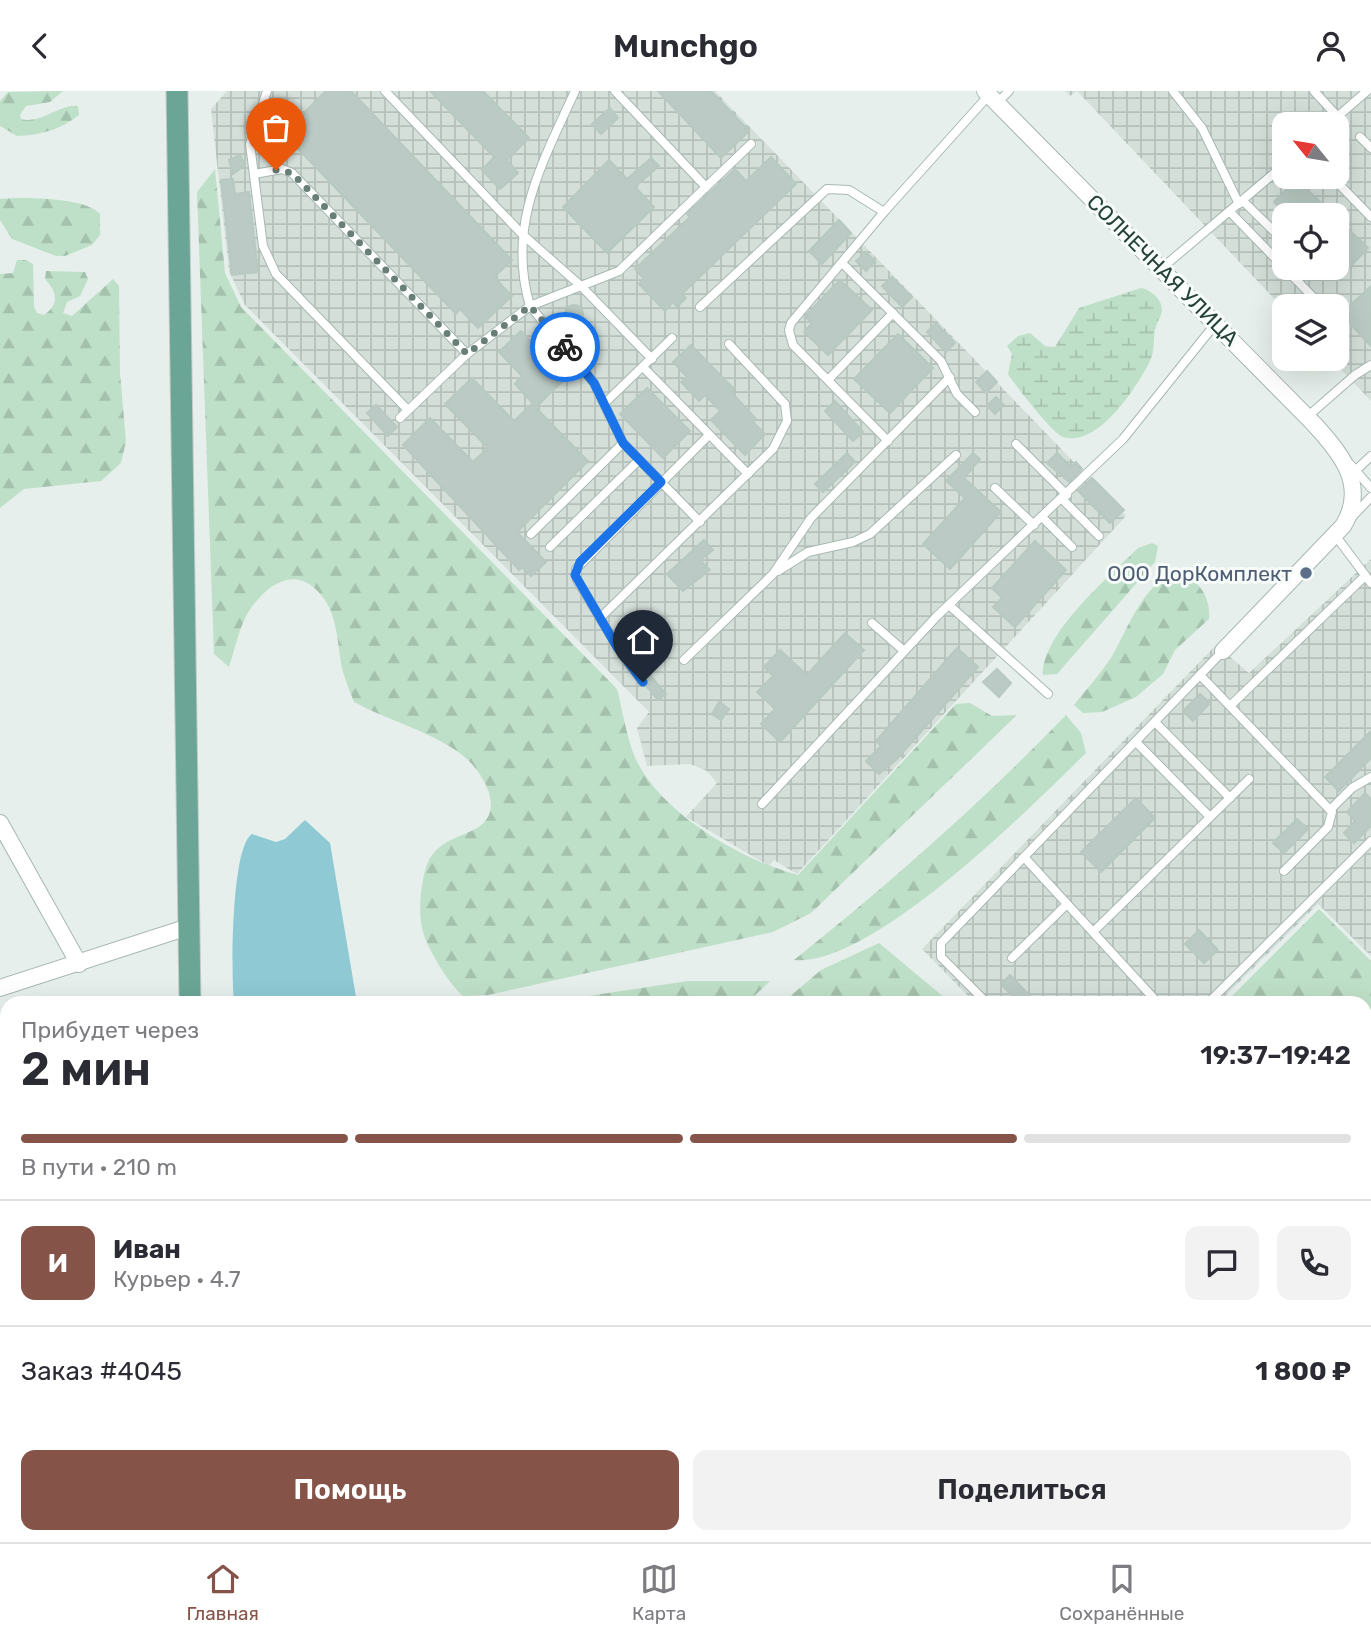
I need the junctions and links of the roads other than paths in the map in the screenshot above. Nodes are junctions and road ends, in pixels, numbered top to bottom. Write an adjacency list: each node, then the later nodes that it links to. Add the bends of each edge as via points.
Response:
1 (177, 91): 95 (main road)
2 (267, 91): 16 (lane, via 251,134)
3 (385, 91): 25 (lane)
4 (575, 91): 25 (lane, via 528,198)
5 (615, 91): 18 (lane)
6 (1009, 91): 10 (lane)
7 (1173, 91): 20 (lane, via 1202,128)
8 (1314, 91): 11 (lane)
9 (1367, 91): 12 (lane)
10 (990, 96): 21 (lane); 27 (street, СОЛНЕЧНАЯ УЛИЦА)
11 (1333, 112)
12 (1342, 112)
13 (1360, 137): 15 (lane)
14 (751, 144): 18 (lane)
15 (1371, 148)
16 (254, 174): 36 (lane, via 282,169 292,173); 43 (lane, via 263,246 276,274)
17 (1272, 176): 20 (lane)
18 (706, 187): 28 (lane, via 619,271)
19 (1344, 189): 23 (lane)
20 (1241, 203): 22 (lane); 24 (lane)
21 (884, 212): 26 (lane); 31 (lane, via 849,190 827,189)
22 (1230, 212): 27 (lane); 29 (lane)
23 (1371, 217)
24 (1272, 230)
25 (522, 234): 28 (lane); 30 (lane)
26 (842, 263): 32 (lane); 41 (lane, via 789,330 793,345)
27 (1162, 268): 33 (street, СОЛНЕЧНАЯ УЛИЦА)
28 (582, 287): 30 (lane); 37 (lane)
29 (1310, 294)
30 (530, 306): 36 (lane); 42 (lane, via 585,370)
31 (700, 307)
32 (893, 313): 40 (lane, via 941,361); 41 (lane)
33 (1216, 323): 45 (street, СОЛНЕЧНАЯ УЛИЦА); 59 (lane, via 1137,423)
34 (672, 338): 37 (lane)
35 (729, 344): 55 (lane, via 780,397 788,412 780,440)
36 (467, 354): 43 (lane)
37 (652, 359): 39 (lane)
38 (1371, 365): 45 (lane)
39 (643, 367): 42 (lane); 47 (lane)
40 (950, 377): 44 (lane, via 957,394); 48 (lane)
41 (828, 380): 48 (lane)
42 (605, 403): 49 (lane)
43 (408, 410): 46 (lane)
44 (975, 412)
45 (1307, 417): 54 (street, СОЛНЕЧНАЯ УЛИЦА)
46 (400, 418)
47 (709, 435): 55 (lane); 56 (lane)
48 (888, 441): 69 (lane, via 811,518)
49 (623, 443): 53 (lane); 64 (lane)
50 (1016, 444): 59 (lane)
51 (956, 455): 69 (lane, via 870,534 808,552)
52 (1371, 456): 54 (lane)
53 (639, 460): 56 (lane); 67 (lane)
54 (1353, 473): 58 (lane); 66 (street, via 1348,517)
55 (748, 474): 62 (lane)
56 (661, 482): 62 (lane); 73 (lane, via 576,569 577,580)
57 (995, 488): 63 (lane)
58 (1371, 488)
59 (1064, 497): 61 (lane); 65 (lane)
60 (1371, 498): 66 (lane)
61 (1042, 517): 63 (lane); 68 (lane)
62 (700, 522): 73 (lane)
63 (1034, 525): 72 (lane)
64 (531, 534)
65 (1099, 536)
66 (1335, 536): 70 (lane); 76 (street)
67 (550, 547)
68 (1072, 547)
69 (773, 575): 77 (lane)
70 (1365, 576): 71 (lane); 81 (lane)
71 (1371, 583)
72 (949, 605): 75 (lane); 80 (lane)
73 (601, 617): 79 (lane, via 622,656)
74 (872, 623): 75 (lane)
75 (903, 650): 87 (lane)
76 (1223, 651): 78 (lane)
77 (684, 660)
78 (1200, 675): 81 (lane); 82 (lane)
79 (643, 682)
80 (1048, 694)
81 (1230, 705): 88 (lane)
82 (1155, 722): 83 (lane); 86 (lane)
83 (1136, 742): 89 (lane); 92 (lane)
84 (1371, 777): 88 (lane)
85 (1249, 779): 86 (lane)
86 (1230, 798): 89 (lane)
87 (762, 804)
88 (1330, 810): 93 (lane, via 1328,827)
89 (1210, 817): 96 (lane)
90 (0, 823): 98 (street)
91 (1371, 841): 103 (lane)
92 (1024, 857): 94 (lane); 101 (lane, via 939,948 942,957)
93 (1284, 871)
94 (1068, 904): 96 (lane); 97 (lane)
95 (188, 927): 98 (street); 100 (main road)
96 (1093, 932): 102 (lane)
97 (1012, 958)
98 (79, 964): 99 (street)
99 (0, 988)
100 (190, 996)
101 (980, 996)
102 (1152, 996)
103 (1215, 996)

